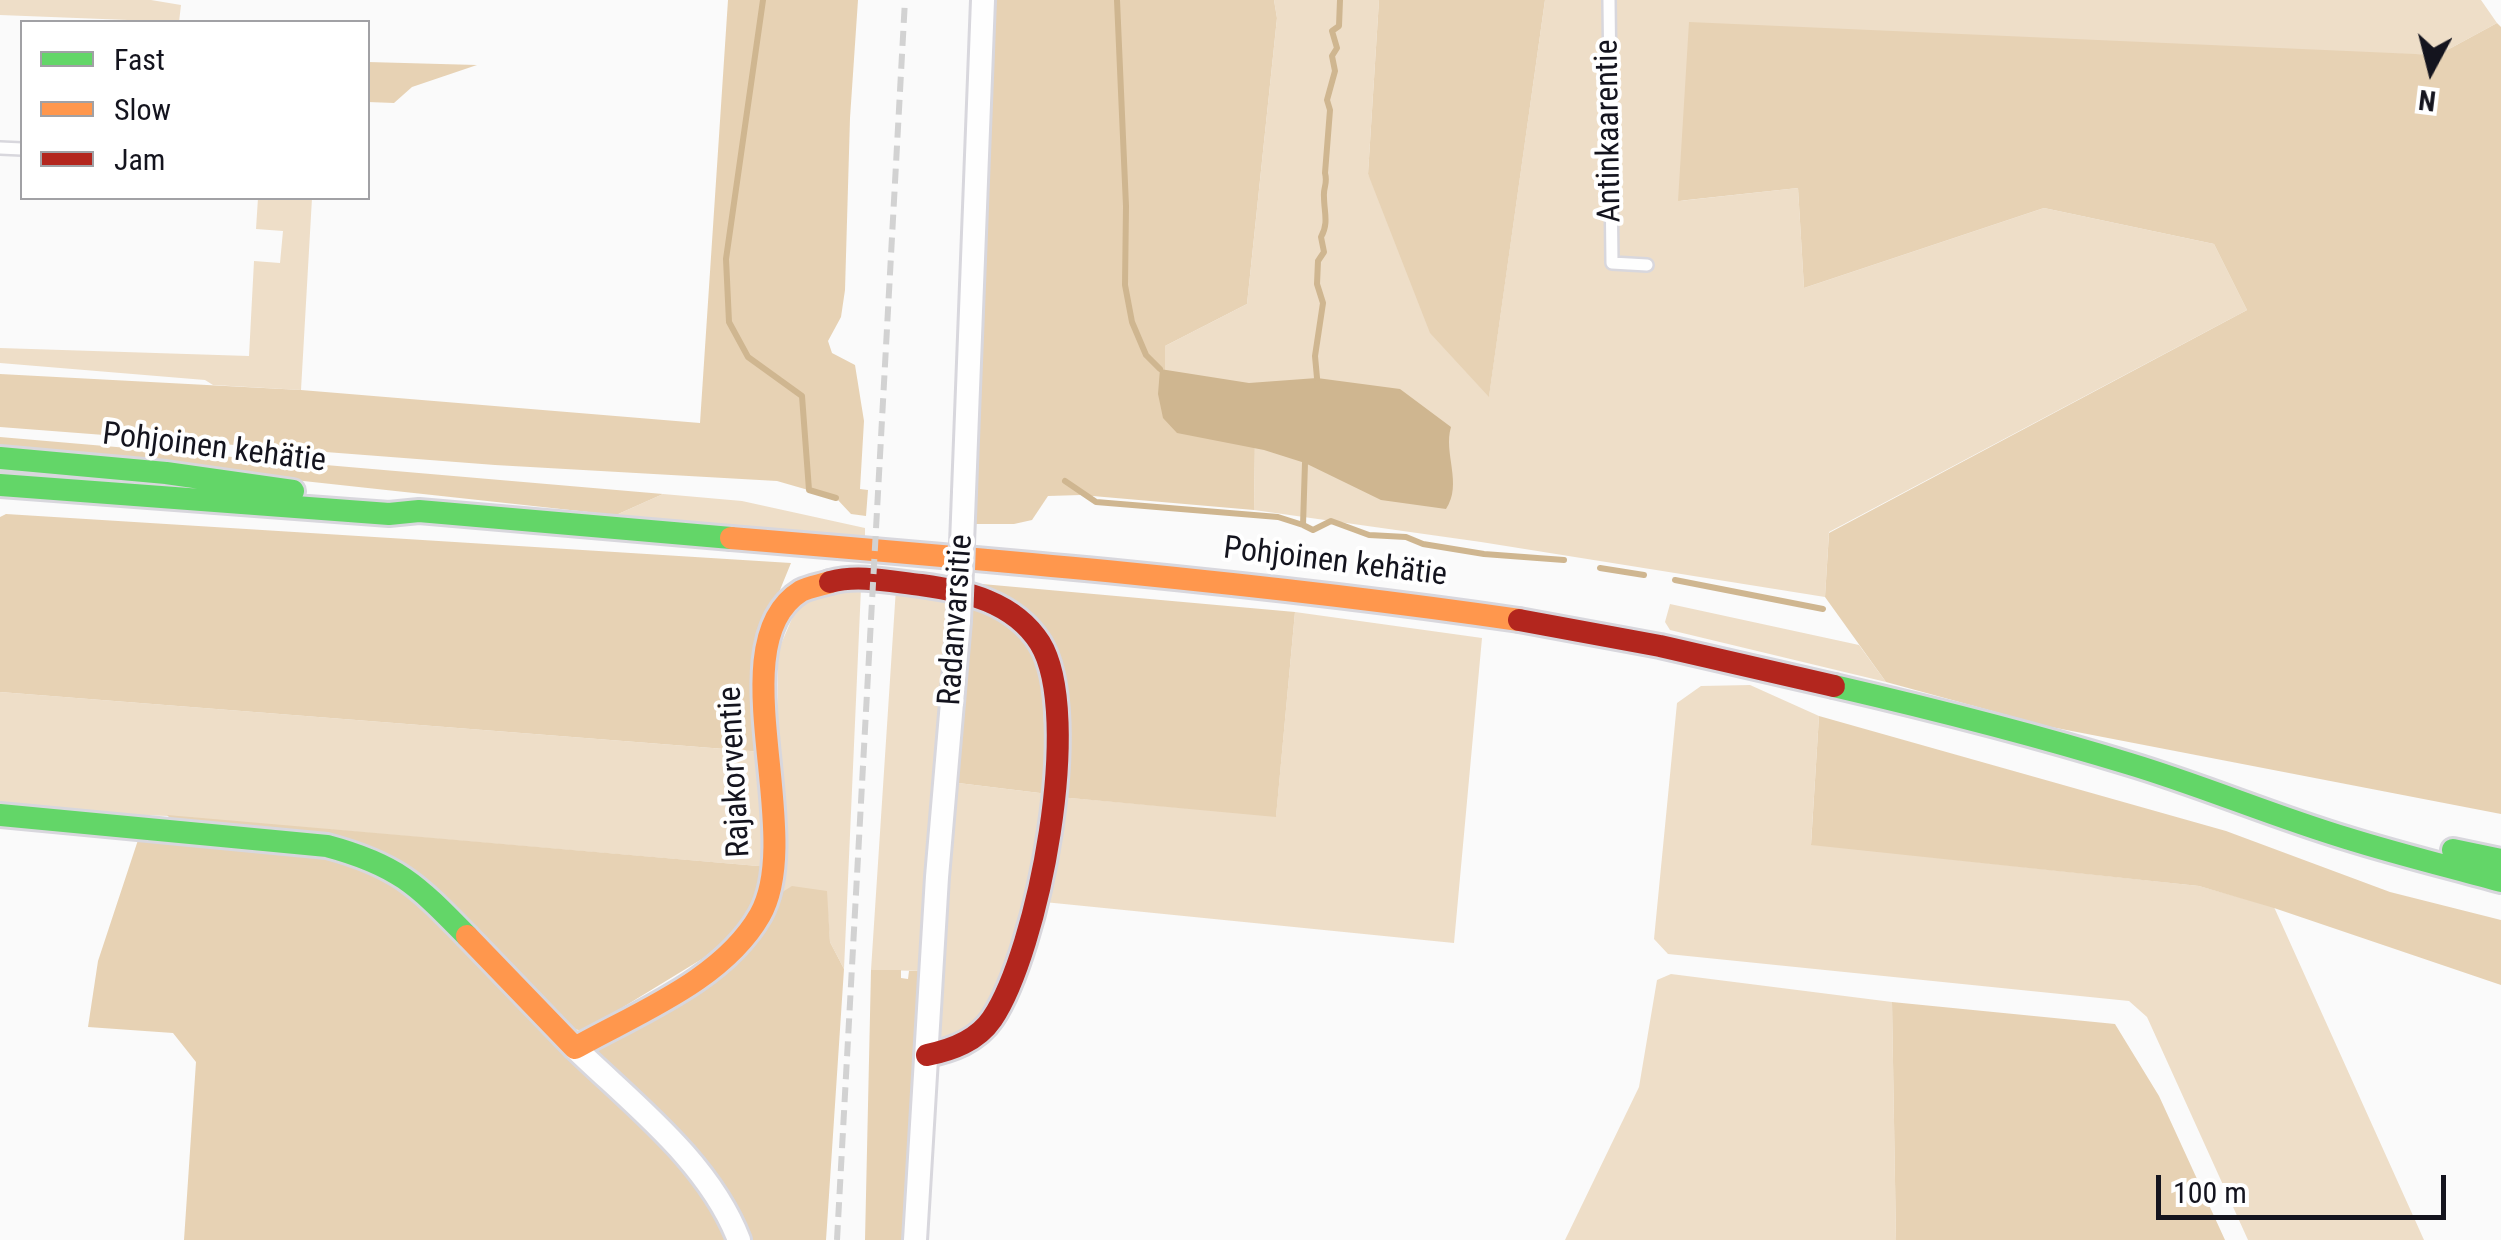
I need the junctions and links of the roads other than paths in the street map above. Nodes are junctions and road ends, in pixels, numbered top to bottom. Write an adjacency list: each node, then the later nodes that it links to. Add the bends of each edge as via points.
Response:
1 (983, 0): 12 (street, Radanvarsitie, bridge, via 958,622)
2 (1609, 0): 3 (lane, Antinkaarentie, via 1612,263)
3 (1647, 265)
4 (0, 458): 6 (main road, Pohjoinen kehätie, via 235,481)
5 (0, 485): 6 (main road, Pohjoinen kehätie)
6 (420, 511): 7 (main road, Pohjoinen kehätie, via 1236,584 1520,620 1842,687)
7 (2223, 793): 9 (main road, Pohjoinen kehätie); 10 (main road, Pohjoinen kehätie, via 2348,839)
8 (0, 815): 11 (main road, via 327,846 372,858 435,903)
9 (2501, 860)
10 (2501, 882)
11 (575, 1048): 12 (main road, Rajakorventie, via 685,985 740,943 759,917 770,892 776,836 763,690 772,631 781,609 802,591 862,580 956,590 1004,606 1042,646 1054,686 1053,796 1025,945 1002,1000 976,1036 954,1050); 13 (street, via 693,1166 726,1208)
12 (927, 1055): 14 (street, Radanvarsitie)
13 (739, 1240)
14 (915, 1240)

